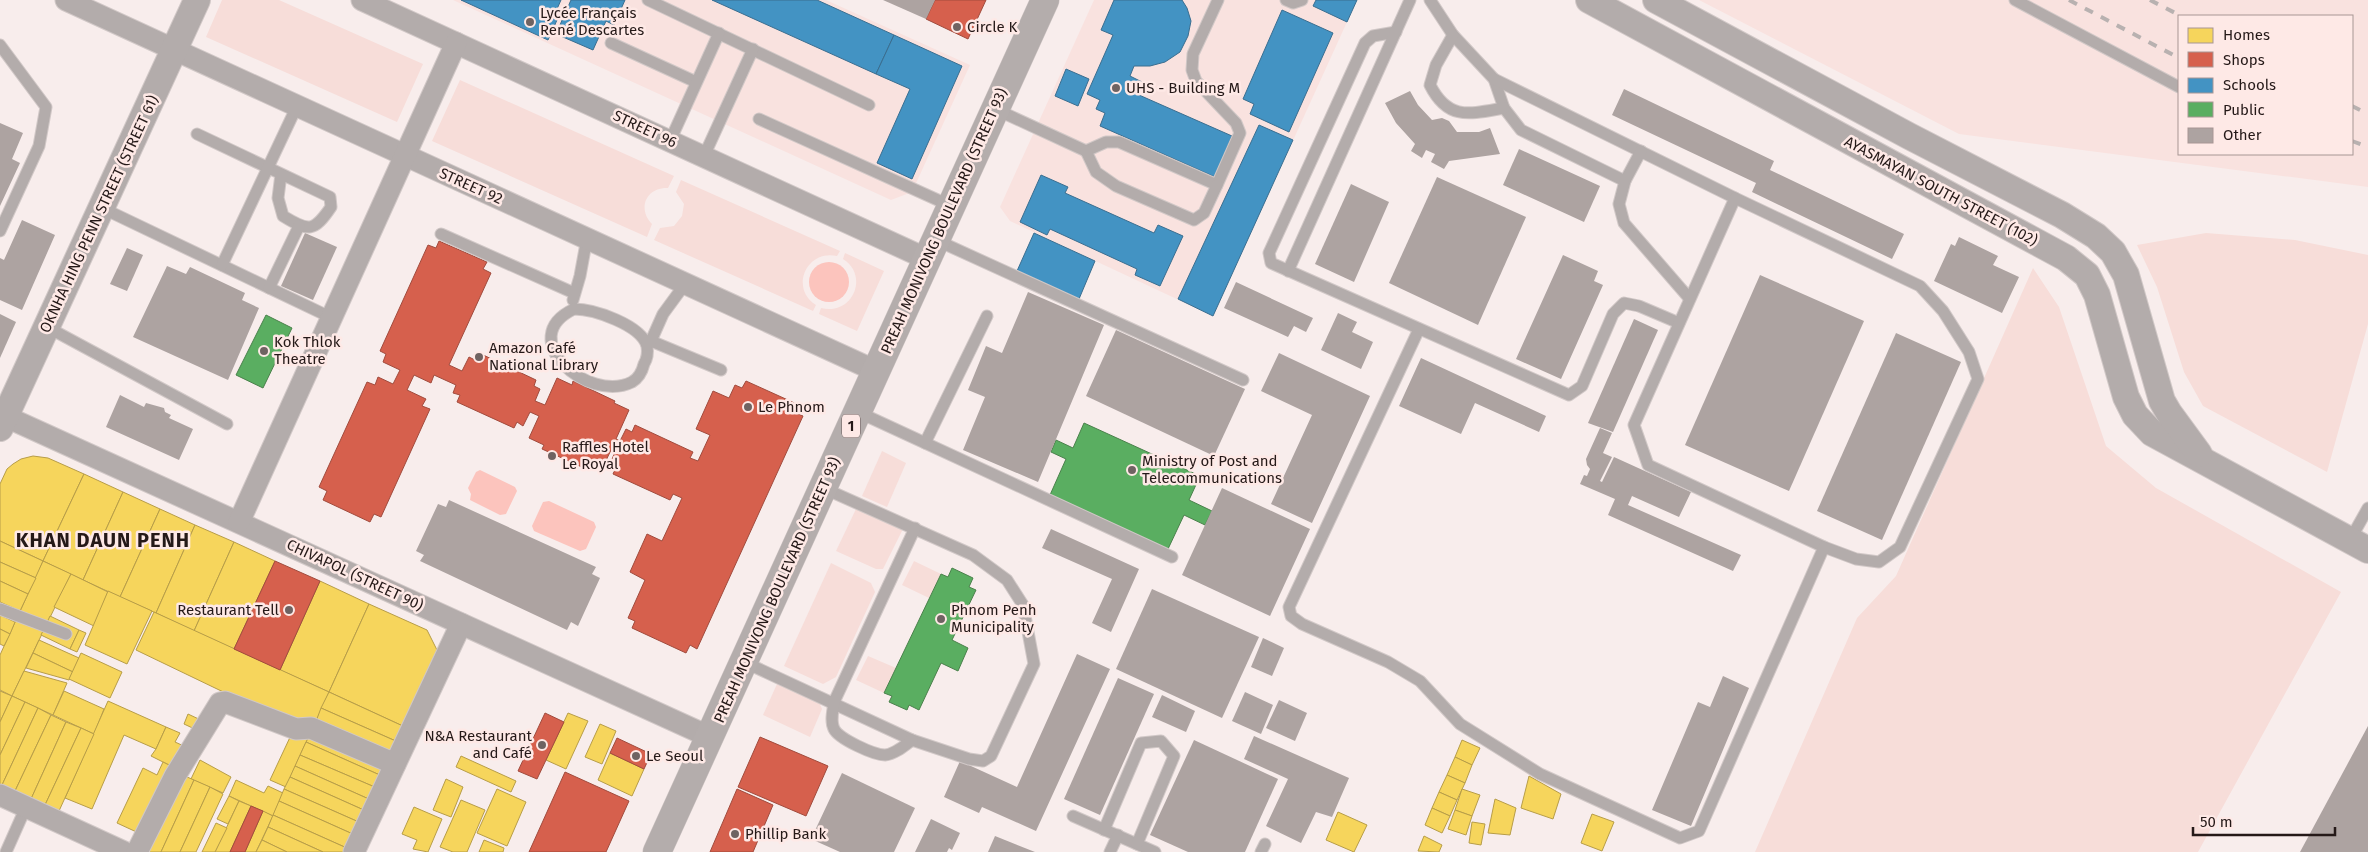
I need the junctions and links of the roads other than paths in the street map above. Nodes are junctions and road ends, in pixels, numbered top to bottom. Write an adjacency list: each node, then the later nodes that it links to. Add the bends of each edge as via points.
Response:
1 (66, 0): 20 (street, STREET 92)
2 (197, 0): 20 (street, OKNHA HING PENN STREET (STREET 61))
3 (362, 0): 17 (street, STREET 96)
4 (648, 0): 15 (lane)
5 (1045, 0): 28 (highway, PREAH MONIVONG BOULEVARD (STREET 93) / 1)
6 (1218, 0): 41 (lane, via 1193,54 1192,70 1196,80 1236,123 1240,133)
7 (1286, 0): 8 (lane, via 1293,3)
8 (1302, 0)
9 (1410, 0): 14 (lane)
10 (1430, 0): 16 (lane)
11 (1589, 0): 37 (street, AYASMAYAN SOUTH STREET (102))
12 (1656, 0): 31 (street, AYASMAYAN SOUTH STREET (102))
13 (2015, 0): 24 (lane)
14 (1396, 32): 51 (lane); 51 (lane, via 1373,36 1365,43 1269,253 1271,263)
15 (718, 33): 21 (lane); 23 (lane)
16 (1453, 35): 22 (lane); 27 (lane, via 1436,65 1430,84 1436,97 1448,109 1467,115)
17 (456, 43): 32 (street, STREET 96); 35 (street)
18 (611, 43): 23 (lane)
19 (0, 46): 46 (lane, via 46,107 40,146)
20 (174, 49): 26 (street, STREET 92); 44 (street, OKNHA HING PENN STREET (STREET 61))
21 (753, 49): 25 (lane); 36 (lane)
22 (1494, 79): 27 (lane); 34 (lane)
23 (696, 82): 32 (lane)
24 (2178, 86)
25 (870, 104)
26 (297, 106): 35 (street, STREET 92); 38 (lane)
27 (1504, 108): 40 (lane, via 1521,130)
28 (995, 109): 33 (lane); 43 (highway, PREAH MONIVONG BOULEVARD (STREET 93) / 1)
29 (759, 119): 43 (lane)
30 (197, 134): 38 (lane)
31 (1909, 136): 37 (street); 70 (street, AYASMAYAN SOUTH STREET (102), via 2062,215 2096,236 2113,252 2126,275 2162,401)
32 (670, 141): 36 (street, STREET 96)
33 (1086, 151): 41 (lane, via 1106,142 1119,142); 41 (lane, via 1096,172 1116,186 1194,220 1204,213)
34 (1641, 151): 40 (lane); 42 (lane)
35 (405, 156): 48 (street, STREET 92); 58 (street)
36 (704, 156): 49 (street, STREET 96)
37 (1895, 166): 70 (street, AYASMAYAN SOUTH STREET (102), via 2066,258 2087,275 2097,295 2126,397 2135,415 2152,434)
38 (268, 168): 39 (lane); 50 (lane)
39 (281, 174): 45 (lane, via 278,198 283,216); 45 (lane, via 330,197 331,207 320,224)
40 (1625, 181): 55 (lane, via 1619,204 1624,223)
41 (1217, 185)
42 (1735, 198): 55 (lane); 76 (lane, via 1920,286 1943,311 1969,352 1978,380 1900,547 1879,562 1856,559)
43 (951, 206): 49 (highway, PREAH MONIVONG BOULEVARD (STREET 93) / 1)
44 (102, 208): 50 (lane); 60 (street, OKNHA HING PENN STREET (STREET 61))
45 (299, 226): 53 (lane)
46 (0, 231)
47 (441, 234): 54 (lane)
48 (587, 238): 52 (street, STREET 92); 54 (lane)
49 (931, 249): 64 (highway, PREAH MONIVONG BOULEVARD (STREET 93) / 1); 65 (lane)
50 (222, 266): 53 (lane)
51 (1288, 271): 61 (lane)
52 (685, 284): 62 (lane, via 663,314); 64 (street, STREET 92)
53 (269, 288): 58 (lane)
54 (574, 293): 56 (lane)
55 (1689, 298): 59 (lane)
56 (572, 310): 62 (lane, via 584,309 611,317); 62 (lane, via 556,322 551,332 551,344 558,360 586,380 604,386 633,382 643,369)
57 (987, 316): 69 (lane)
58 (332, 318): 73 (street)
59 (1679, 323): 61 (lane, via 1624,303 1613,314 1582,386 1569,395); 76 (lane, via 1634,425 1648,466)
60 (47, 327): 67 (street, OKNHA HING PENN STREET (STREET 61)); 68 (lane)
61 (1419, 329): 76 (lane, via 1289,608 1291,616 1302,624 1388,662 1420,681 1460,724 1540,774 1680,838 1700,831)
62 (649, 342): 63 (lane)
63 (721, 370)
64 (876, 371): 66 (highway, PREAH MONIVONG BOULEVARD (STREET 93) / 1)
65 (1244, 380)
66 (858, 412): 69 (lane); 71 (highway, PREAH MONIVONG BOULEVARD (STREET 93) / 1)
67 (2, 419): 73 (street, CHIVAPOL (STREET 90))
68 (227, 424)
69 (925, 443): 77 (lane)
70 (2204, 461): 75 (street, AYASMAYAN SOUTH STREET (102))
71 (823, 488): 74 (lane); 81 (highway, PREAH MONIVONG BOULEVARD (STREET 93) / 1)
72 (2368, 508): 75 (lane)
73 (239, 522): 79 (street, CHIVAPOL (STREET 90))
74 (915, 528): 82 (lane); 84 (lane, via 973,555 1007,580 1023,605 1034,664 990,756 983,761)
75 (2359, 545)
76 (1824, 547)
77 (1172, 557)
78 (0, 609): 80 (lane)
79 (461, 624): 83 (street, CHIVAPOL (STREET 90)); 85 (street)
80 (66, 634)
81 (744, 662): 82 (lane); 83 (highway, PREAH MONIVONG BOULEVARD (STREET 93) / 1)
82 (834, 702): 84 (lane); 84 (lane, via 832,721 835,731 845,741 884,755)
83 (710, 737): 96 (highway, PREAH MONIVONG BOULEVARD (STREET 93) / 1)
84 (912, 740)
85 (394, 764): 94 (street, via 310,728 296,729 225,702 220,703 175,776); 95 (street)
86 (0, 795): 87 (street)
87 (26, 807): 92 (lane); 93 (street)
88 (1073, 816): 89 (lane)
89 (1104, 830): 90 (lane); 91 (lane, via 1141,743 1161,741 1174,756)
90 (1118, 835): 91 (lane); 97 (lane)
91 (1137, 844): 98 (lane)
92 (6, 852)
93 (124, 852)
94 (137, 852)
95 (354, 852)
96 (657, 852)
97 (1110, 852)
98 (1155, 852)

